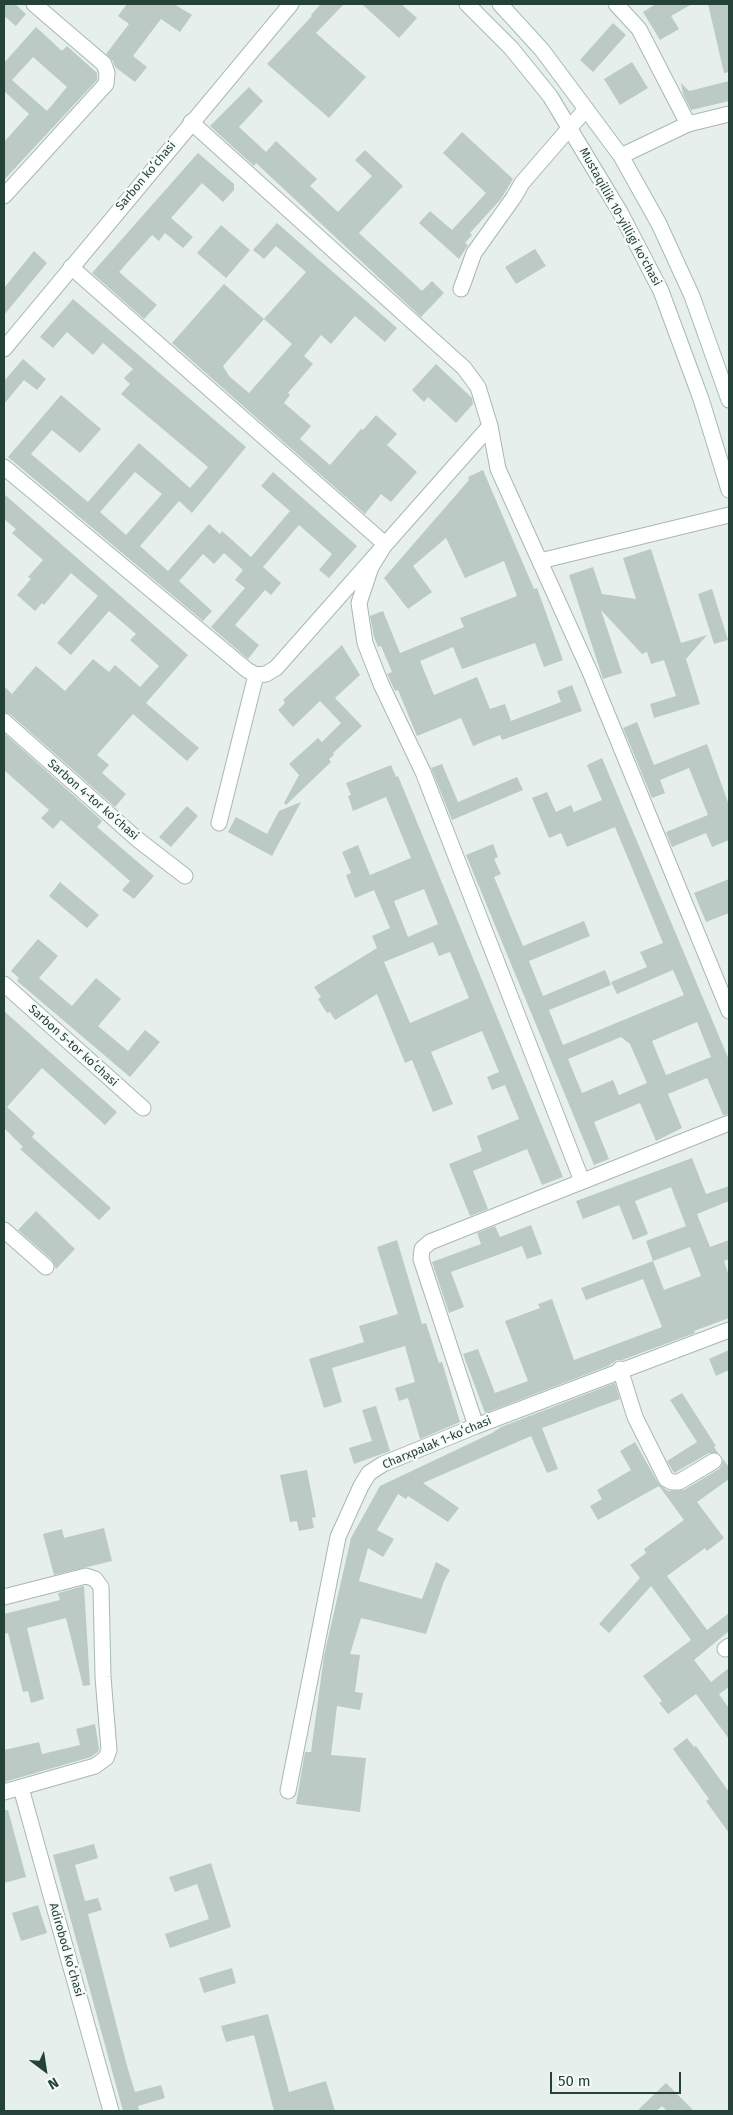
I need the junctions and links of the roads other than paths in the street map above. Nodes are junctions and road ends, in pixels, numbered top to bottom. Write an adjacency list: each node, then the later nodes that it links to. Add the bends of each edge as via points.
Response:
1 (34, 4): 12 (street, via 104,64 106,84)
2 (291, 4): 8 (street, Sarbon koʻchasi)
3 (467, 4): 10 (street, Mustaqillik 10-yilligi ko'chasi, via 511,48 550,96)
4 (500, 4): 6 (street, via 542,50)
5 (616, 4): 9 (street, via 639,28)
6 (586, 109): 10 (street); 11 (street)
7 (729, 114): 9 (street)
8 (191, 122): 13 (street, Sarbon koʻchasi); 17 (street, via 464,368 478,387)
9 (688, 124): 11 (street)
10 (570, 127): 14 (street, via 522,183 474,254); 19 (street, Mustaqillik 10-yilligi ko'chasi, via 661,291 701,399)
11 (621, 156): 16 (street, via 659,224 692,296)
12 (4, 196)
13 (71, 267): 15 (street, Sarbon koʻchasi); 21 (street)
14 (461, 289)
15 (4, 349)
16 (729, 400)
17 (490, 426): 21 (street); 22 (street, via 498,469)
18 (4, 467): 23 (street)
19 (729, 490)
20 (729, 515): 22 (street)
21 (385, 544): 23 (street, via 276,668); 31 (street, via 371,567 359,604 365,643 423,772)
22 (540, 561): 28 (street, via 590,672)
23 (256, 675): 25 (street)
24 (4, 721): 26 (street, Sarbon 4-tor koʻchasi, via 137,839)
25 (219, 823)
26 (185, 876)
27 (4, 984): 29 (street, Sarbon 5-tor koʻchasi)
28 (729, 1011)
29 (143, 1108)
30 (729, 1123): 31 (street)
31 (582, 1181): 36 (street, via 430,1242 422,1249 421,1260)
32 (4, 1230): 33 (street)
33 (46, 1267)
34 (729, 1330): 35 (street, Charxpalak 1-koʻchasi)
35 (620, 1369): 36 (street, Charxpalak 1-koʻchasi); 37 (street, via 635,1417 666,1479 679,1482)
36 (476, 1426): 40 (street, Charxpalak 1-koʻchasi, via 384,1464 369,1473 361,1486 338,1537)
37 (714, 1461)
38 (4, 1597): 39 (street, via 86,1576 95,1579 101,1587 109,1750 106,1758 95,1766)
39 (21, 1788): 41 (street); 42 (street, Adirobod koʻchasi)
40 (288, 1791)
41 (4, 1792)
42 (111, 2111)

